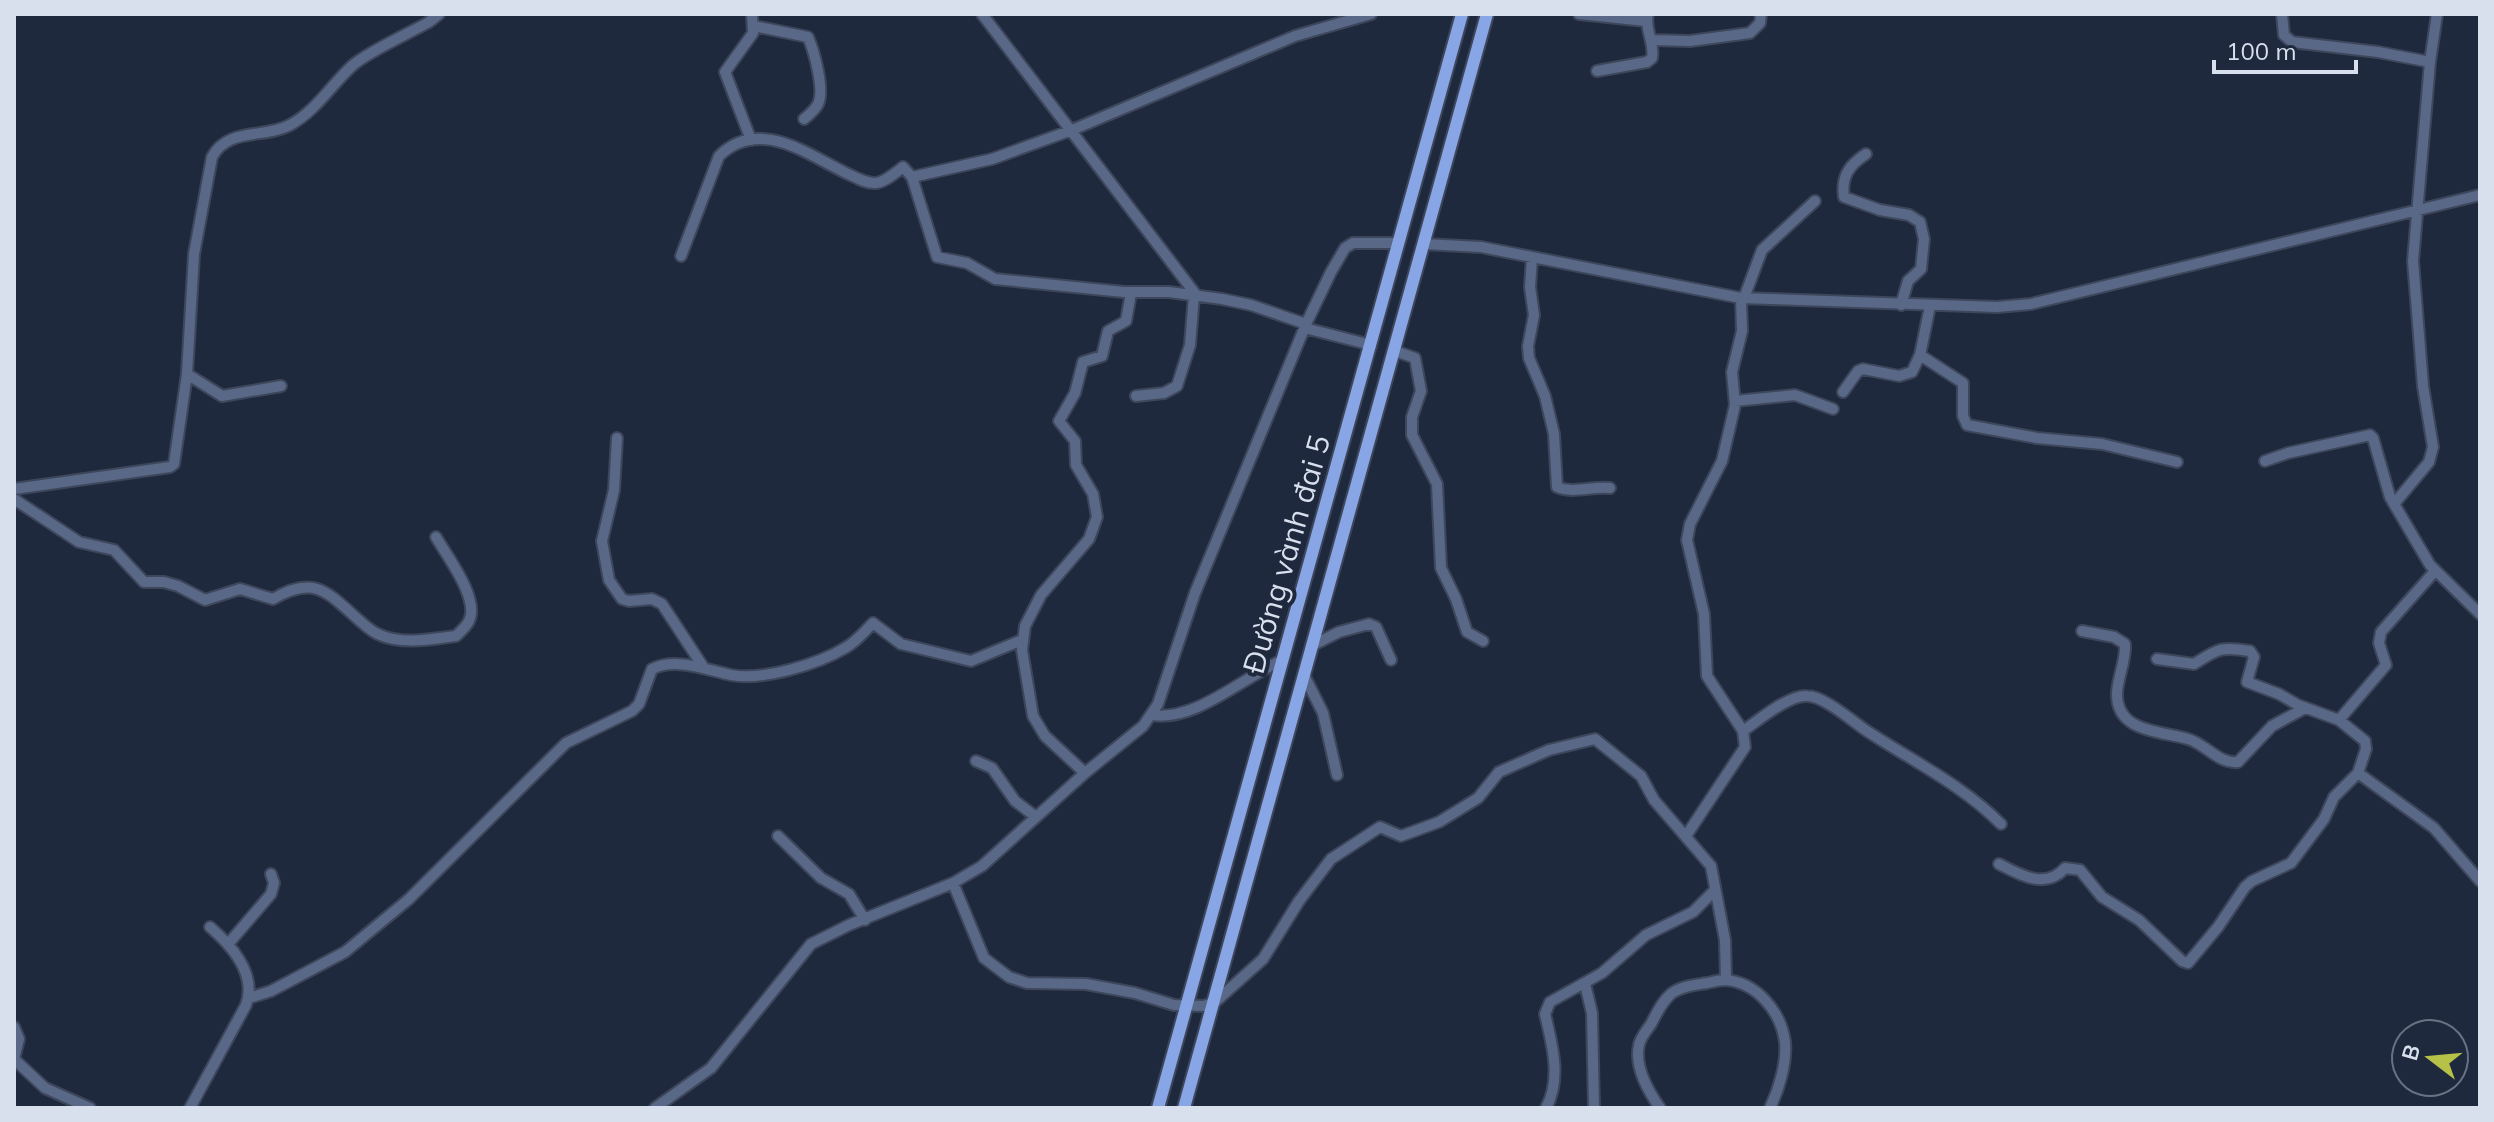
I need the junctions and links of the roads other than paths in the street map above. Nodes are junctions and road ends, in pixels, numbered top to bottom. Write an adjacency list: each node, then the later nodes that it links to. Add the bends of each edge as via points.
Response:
1 (439, 14): 37 (street, via 354,65 290,125 231,139 216,150 194,254)
2 (752, 14): 12 (street)
3 (982, 14): 17 (street)
4 (1371, 14): 17 (street, via 1295,36)
5 (1462, 14): 24 (main road, Đường vành đai 5)
6 (1487, 14): 25 (main road, Đường vành đai 5)
7 (1579, 14): 11 (street)
8 (1761, 14): 13 (street, via 1750,33)
9 (2282, 14): 14 (street, via 2284,35 2292,42)
10 (2437, 14): 14 (street)
11 (1647, 17): 13 (street)
12 (754, 26): 16 (street, via 808,37 820,99); 18 (street, via 725,72)
13 (1652, 40): 15 (street, via 1647,62)
14 (2430, 62): 23 (street)
15 (1597, 71)
16 (804, 119)
17 (1072, 130): 20 (street, via 992,159); 29 (street)
18 (751, 140): 20 (street, via 783,141 866,182 882,181 903,167); 26 (street, via 719,156)
19 (1866, 154): 31 (street, via 1849,166 1844,197 1909,215 1922,229 1921,269 1908,281)
20 (912, 177): 28 (street, via 937,257 967,263 998,280)
21 (2480, 195): 23 (street)
22 (1815, 201): 30 (street, via 1762,250)
23 (2417, 211): 32 (street, via 2031,304); 49 (street, via 2413,276 2433,447 2429,462)
24 (1399, 243): 33 (street, via 1361,241 1345,248); 34 (main road, Đường vành đai 5)
25 (1424, 244): 27 (street, via 1481,247); 35 (main road, Đường vành đai 5)
26 (681, 256)
27 (1532, 258): 30 (street); 46 (street, via 1529,358 1554,434 1557,487)
28 (1131, 293): 29 (street); 54 (street, via 1126,321 1108,331 1102,356 1083,362 1075,393 1059,421 1075,441 1076,465 1097,506 1094,528 1032,609)
29 (1195, 295): 33 (street, via 1251,305); 40 (street, via 1190,345 1177,386)
30 (1742, 298): 31 (street); 41 (street, via 1742,331 1732,372)
31 (1901, 305): 32 (street)
32 (1930, 306): 36 (street)
33 (1306, 326): 34 (street); 63 (street, via 1195,593)
34 (1371, 345): 58 (main road, Đường vành đai 5)
35 (1395, 351): 55 (street, via 1415,358 1421,382 1410,425 1438,491 1441,568 1467,632); 56 (main road, Đường vành đai 5)
36 (1920, 355): 39 (street, via 1906,376 1863,369); 45 (street, via 1963,383 1967,425 2102,444)
37 (187, 374): 38 (street, via 222,396); 47 (street, via 170,467)
38 (281, 386)
39 (1843, 392)
40 (1136, 396)
41 (1735, 401): 42 (street, via 1795,395); 65 (street, via 1722,461 1687,540 1704,614 1707,676)
42 (1833, 409)
43 (617, 438): 60 (street, via 614,490 602,541 609,580 622,599 662,604)
44 (2265, 461): 49 (street, via 2370,435)
45 (2177, 462)
46 (1610, 488)
47 (14, 489)
48 (14, 499): 50 (street, via 79,542 114,550 144,582 178,586 205,600 240,589 273,599 294,587 315,587 375,634 403,639 456,636 468,622 467,589)
49 (2394, 504): 51 (street)
50 (436, 537)
51 (2435, 571): 52 (street); 64 (street, via 2381,632 2386,665)
52 (2480, 614)
53 (2082, 631): 62 (street, via 2125,644 2117,694 2126,718 2144,730 2193,741 2224,760 2238,762 2272,726)
54 (1022, 640): 60 (street, via 971,661 901,644 873,623 847,647 792,669 739,676); 67 (street, via 1038,727)
55 (1483, 641)
56 (1313, 645): 59 (street, via 1369,624 1376,627); 61 (main road, Đường vành đai 5)
57 (2157, 659): 62 (street, via 2194,664 2215,649 2250,651 2254,657 2247,682)
58 (1283, 660): 63 (street, via 1206,702 1168,716); 86 (main road, Đường vành đai 5)
59 (1391, 660)
60 (704, 668): 84 (street, via 668,664 652,669 632,711 566,743 403,904 337,957)
61 (1304, 675): 69 (street, via 1323,713); 85 (main road, Đường vành đai 5)
62 (2305, 708): 64 (street)
63 (1152, 715): 67 (street, via 1132,738)
64 (2339, 720): 68 (street, via 2367,745)
65 (1743, 731): 71 (street, via 1800,696 1820,698 1952,783); 73 (street, via 1741,756)
66 (976, 761): 70 (street, via 992,768 1015,801)
67 (1085, 773): 70 (street)
68 (2358, 773): 74 (street, via 2334,797 2291,863 2245,887 2188,963 2139,920 2102,897 2080,870 2065,868 2038,880); 76 (street, via 2434,828)
69 (1337, 775)
70 (1036, 817): 77 (street, via 994,856)
71 (2001, 824)
72 (778, 836): 79 (street, via 821,878 849,894)
73 (1686, 836): 78 (street, via 1711,866); 85 (street, via 1641,776 1600,741 1549,750 1499,772 1478,798 1439,822 1401,836 1380,827 1331,859 1263,959)
74 (1999, 864)
75 (271, 874): 81 (street, via 271,894)
76 (2480, 881)
77 (953, 883): 79 (street); 86 (street, via 984,958 1009,977 1027,983 1086,984)
78 (1715, 890): 82 (street); 83 (street, via 1693,912 1646,935)
79 (865, 920): 90 (street, via 811,944 711,1068)
80 (210, 927): 81 (street)
81 (229, 943): 84 (street, via 246,974)
82 (1726, 980): 95 (street, via 1672,993 1640,1041 1647,1091); 96 (street, via 1764,997 1778,1021 1784,1060)
83 (1585, 984): 93 (street, via 1546,1007 1555,1061); 94 (street, via 1592,1013)
84 (249, 998): 89 (street)
85 (1213, 1003): 86 (street); 92 (main road, Đường vành đai 5)
86 (1186, 1006): 91 (main road, Đường vành đai 5)
87 (14, 1027): 88 (street, via 19,1039 14,1059 45,1088)
88 (90, 1108)
89 (190, 1108)
90 (655, 1108)
91 (1158, 1108)
92 (1184, 1108)
93 (1546, 1108)
94 (1594, 1108)
95 (1660, 1108)
96 (1770, 1108)

